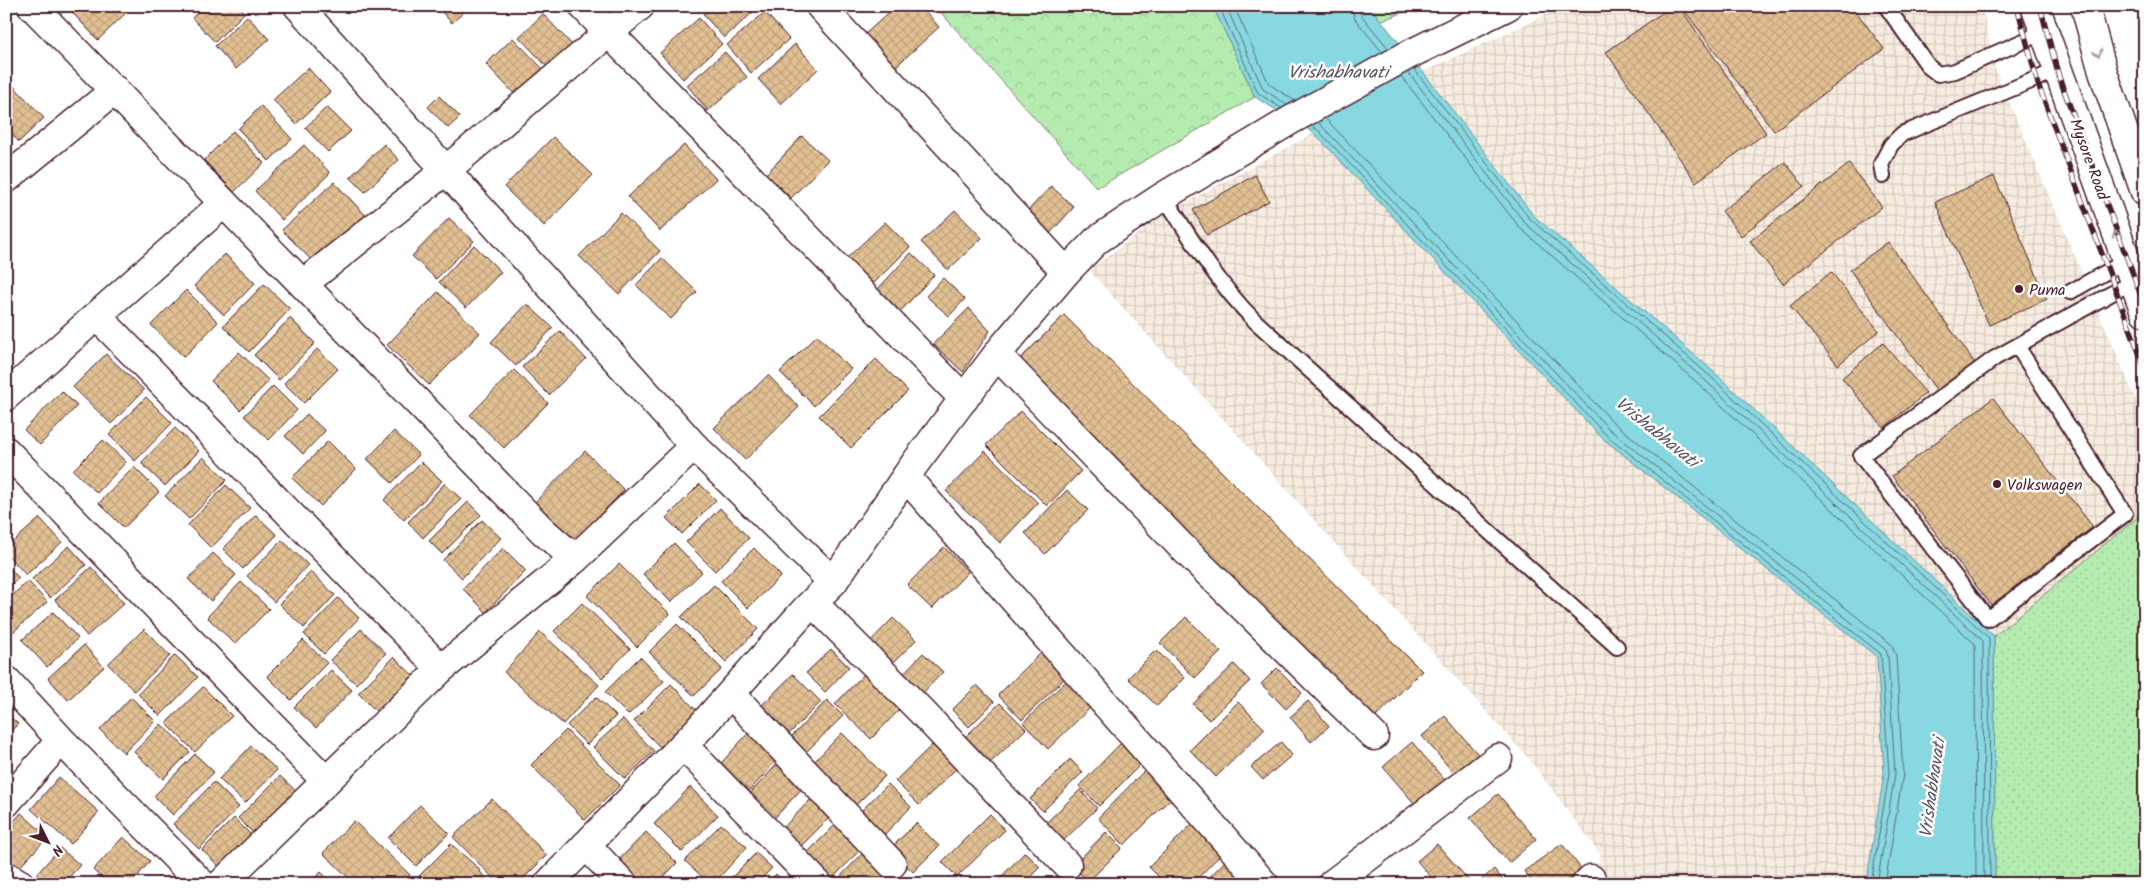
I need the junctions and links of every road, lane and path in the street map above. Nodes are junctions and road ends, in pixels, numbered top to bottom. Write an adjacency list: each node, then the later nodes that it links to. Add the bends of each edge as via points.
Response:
1 (32, 6): 13 (main road)
2 (298, 6): 14 (main road)
3 (582, 6): 10 (main road)
4 (640, 6): 10 (main road)
5 (820, 6): 21 (main road)
6 (1508, 6): 18 (main road, via 1408,54)
7 (1886, 6): 11 (lane, via 1929,67 1938,74 1954,71)
8 (2035, 6): 11 (main road, Mysore Road)
9 (2085, 6): 17 (main road, one-way to 17, via 2103,72)
10 (608, 32): 14 (main road); 29 (main road)
11 (2044, 32): 12 (main road, Mysore Road)
12 (2058, 70): 15 (lane, via 1902,134 1891,145 1881,164); 20 (main road, Mysore Road, one-way to 12)
13 (114, 90): 16 (main road); 19 (main road)
14 (445, 171): 22 (main road); 30 (main road)
15 (1883, 176)
16 (6, 179)
17 (2145, 192)
18 (1164, 196): 21 (main road, via 1097,240); 36 (lane, via 1211,270 1255,321)
19 (224, 203): 22 (main road); 25 (main road)
20 (2130, 271): 23 (lane); 24 (main road, Mysore Road); 26 (lane)
21 (1066, 272): 27 (main road)
22 (303, 284): 33 (main road)
23 (2070, 292)
24 (2145, 312)
25 (97, 316): 28 (main road); 37 (main road)
26 (2016, 346): 26 (lane, via 1861,456 1988,619 2125,514)
27 (996, 355): 29 (main road); 40 (main road, via 1179,544)
28 (6, 396)
29 (964, 399): 32 (main road)
30 (694, 446): 33 (main road); 34 (main road)
31 (6, 451): 44 (main road)
32 (906, 477): 34 (main road); 56 (main road)
33 (575, 559): 37 (main road)
34 (833, 582): 35 (main road)
35 (813, 602): 39 (main road); 48 (main road)
36 (1617, 647)
37 (441, 669): 44 (main road)
38 (6, 680): 41 (main road)
39 (731, 694): 42 (main road); 47 (main road)
40 (1374, 736)
41 (61, 740): 45 (main road); 51 (main road)
42 (683, 745): 46 (main road); 55 (main road)
43 (1498, 758): 57 (main road)
44 (326, 781): 52 (main road)
45 (6, 803)
46 (586, 845): 53 (main road); 54 (main road)
47 (892, 864)
48 (1067, 865)
49 (6, 876): 50 (main road)
50 (20, 884)
51 (202, 884)
52 (221, 884)
53 (548, 884)
54 (623, 884)
55 (818, 884)
56 (1264, 884)
57 (1332, 884)

